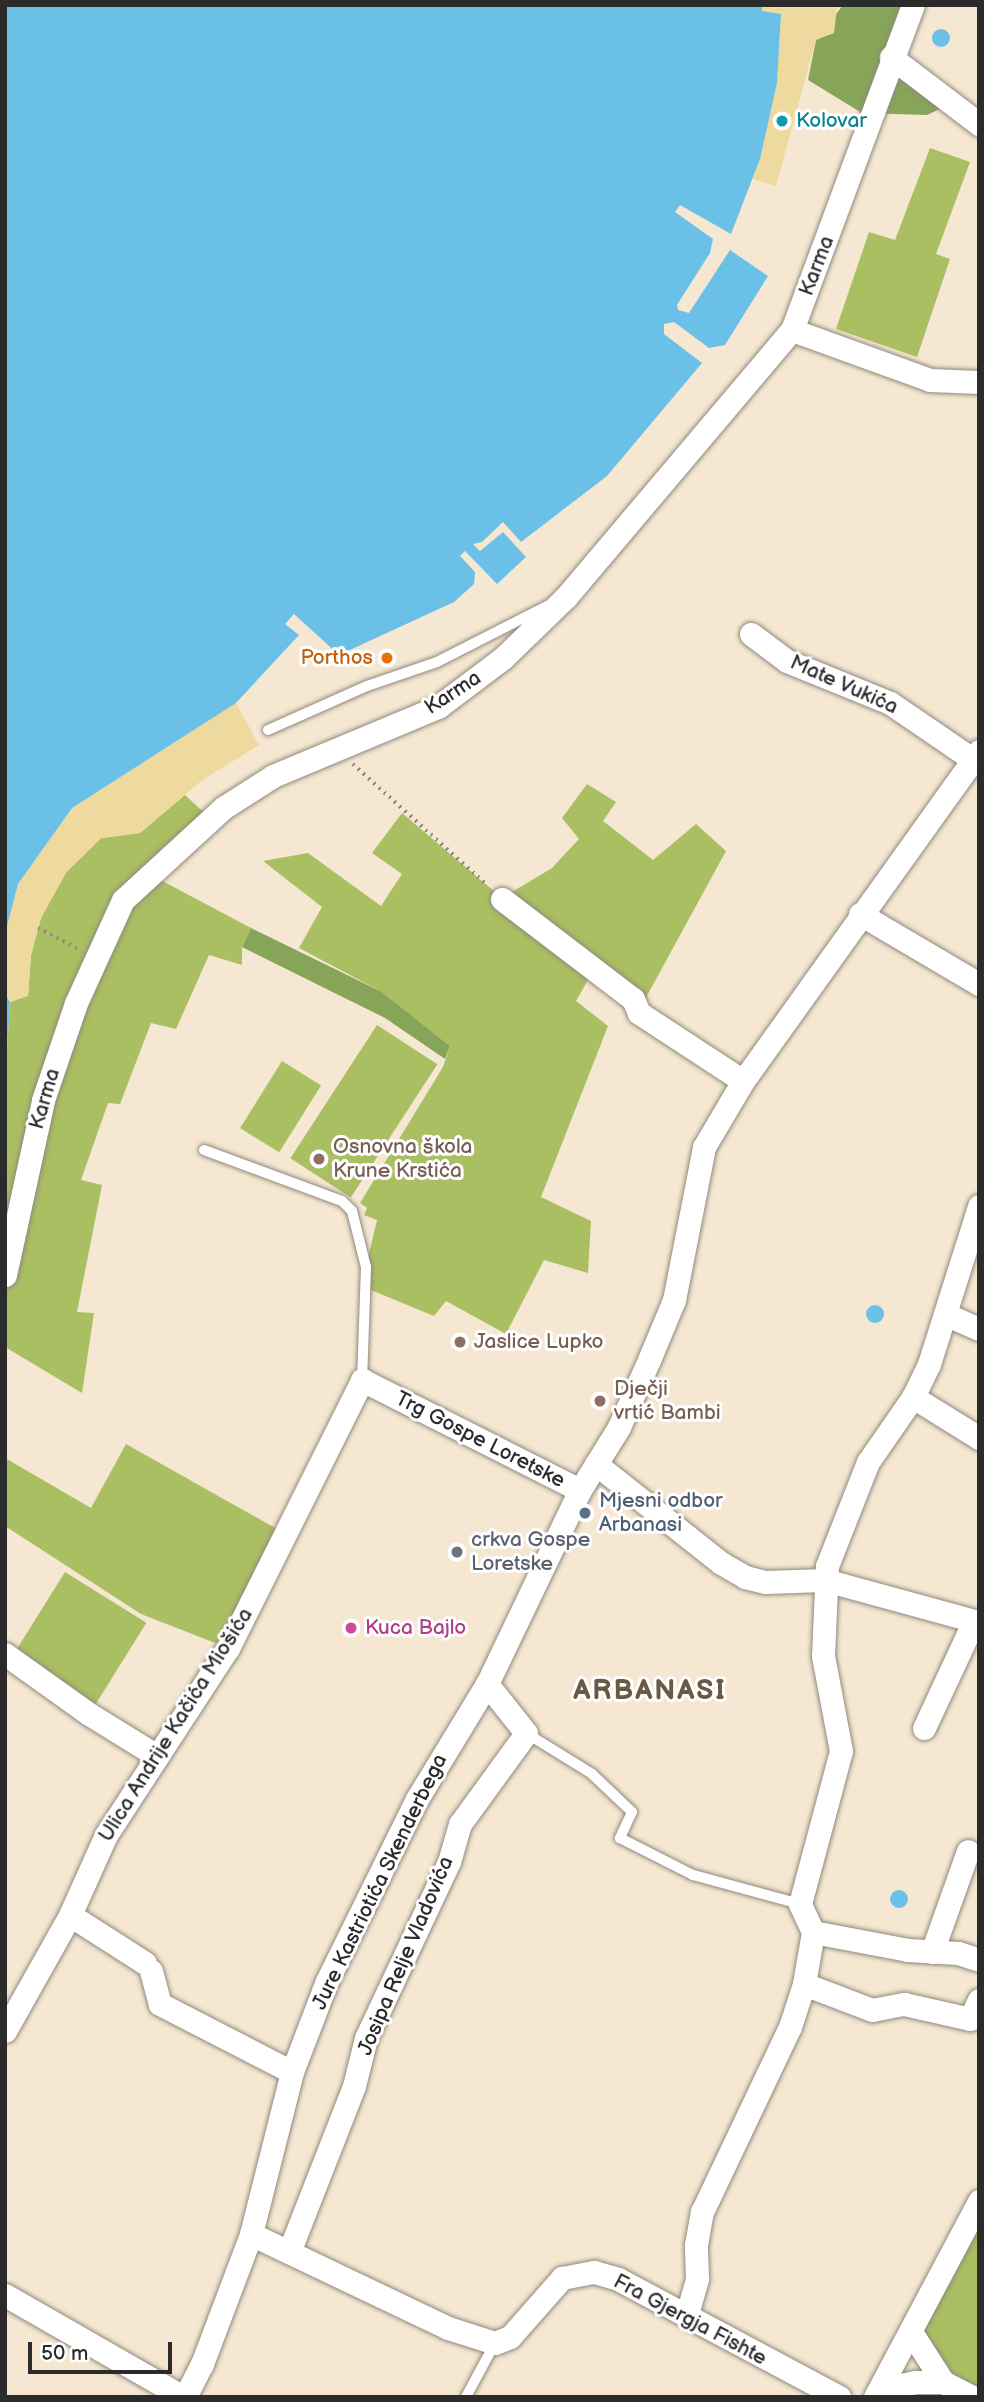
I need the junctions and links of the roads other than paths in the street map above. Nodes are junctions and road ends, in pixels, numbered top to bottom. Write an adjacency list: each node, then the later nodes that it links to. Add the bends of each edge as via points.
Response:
1 (913, 5): 2 (street, Karma)
2 (891, 57): 3 (street); 4 (street, Karma)
3 (979, 124)
4 (792, 330): 5 (street, via 930,380); 6 (street, Karma)
5 (979, 382)
6 (566, 597): 8 (lane, via 438,662 367,686); 16 (street, Karma, via 503,658 438,707 273,776 223,808 123,900 96,958 43,1100)
7 (751, 634): 9 (street, Mate Vukića, via 787,661 890,703)
8 (268, 730)
9 (976, 755): 11 (street)
10 (502, 899): 13 (street, via 633,999 639,1013)
11 (860, 914): 12 (street); 13 (street)
12 (979, 984)
13 (743, 1081): 22 (street, via 704,1147 674,1300 619,1427)
14 (204, 1150): 19 (lane, via 342,1201 352,1211 366,1267)
15 (979, 1206): 17 (street)
16 (5, 1275)
17 (945, 1314): 18 (street); 20 (street)
18 (979, 1329)
19 (362, 1380): 23 (street, Trg Gospe Loretske); 31 (street, Ulica Andrije Kačića Miošića, via 228,1648)
20 (913, 1397): 21 (street); 24 (street, via 868,1462)
21 (979, 1438)
22 (596, 1464): 23 (street); 24 (street, via 745,1577 765,1582)
23 (580, 1490): 26 (street, Trg Gospe Loretske)
24 (825, 1580): 25 (street); 33 (street, via 823,1656 841,1751)
25 (976, 1622): 29 (street)
26 (517, 1623): 28 (street, Jure Kastriotića Skenderbega)
27 (5, 1654): 31 (street)
28 (487, 1684): 30 (street); 41 (street, Jure Kastriotića Skenderbega, via 400,1830 327,1981)
29 (924, 1728)
30 (526, 1733): 33 (lane, via 592,1774 632,1812 620,1838 693,1875); 44 (street, Josipa Relje Vladovića, via 460,1824 449,1862 366,2038 354,2086)
31 (158, 1756): 34 (street, Ulica Andrije Kačića Miošića, via 106,1835)
32 (968, 1851): 36 (street)
33 (800, 1904): 35 (street)
34 (70, 1915): 40 (street, Ulica Andrije Kačića Miošića); 41 (street, via 148,1967 160,2004)
35 (813, 1932): 36 (street); 38 (street)
36 (932, 1951): 37 (street)
37 (979, 1960)
38 (804, 1984): 39 (street, via 872,2010 904,2004 970,2019); 46 (street, via 790,2027 702,2212 697,2278)
39 (977, 2007)
40 (5, 2031)
41 (292, 2073): 43 (street, Jure Kastriotića Skenderbega)
42 (979, 2201): 47 (street)
43 (251, 2234): 44 (street); 51 (street, Jure Kastriotića Skenderbega, via 202,2364)
44 (289, 2252): 48 (street, via 448,2328)
45 (5, 2295): 51 (street)
46 (687, 2314): 48 (street, Fra Gjergja Fishte, via 618,2279 577,2273 548,2289 510,2337); 53 (street, Fra Gjergja Fishte, via 806,2383)
47 (911, 2332): 49 (street); 50 (street)
48 (495, 2343): 52 (lane)
49 (943, 2382): 50 (street, via 915,2382); 54 (street)
50 (877, 2393)
51 (184, 2397)
52 (466, 2397)
53 (839, 2397)
54 (973, 2397)

